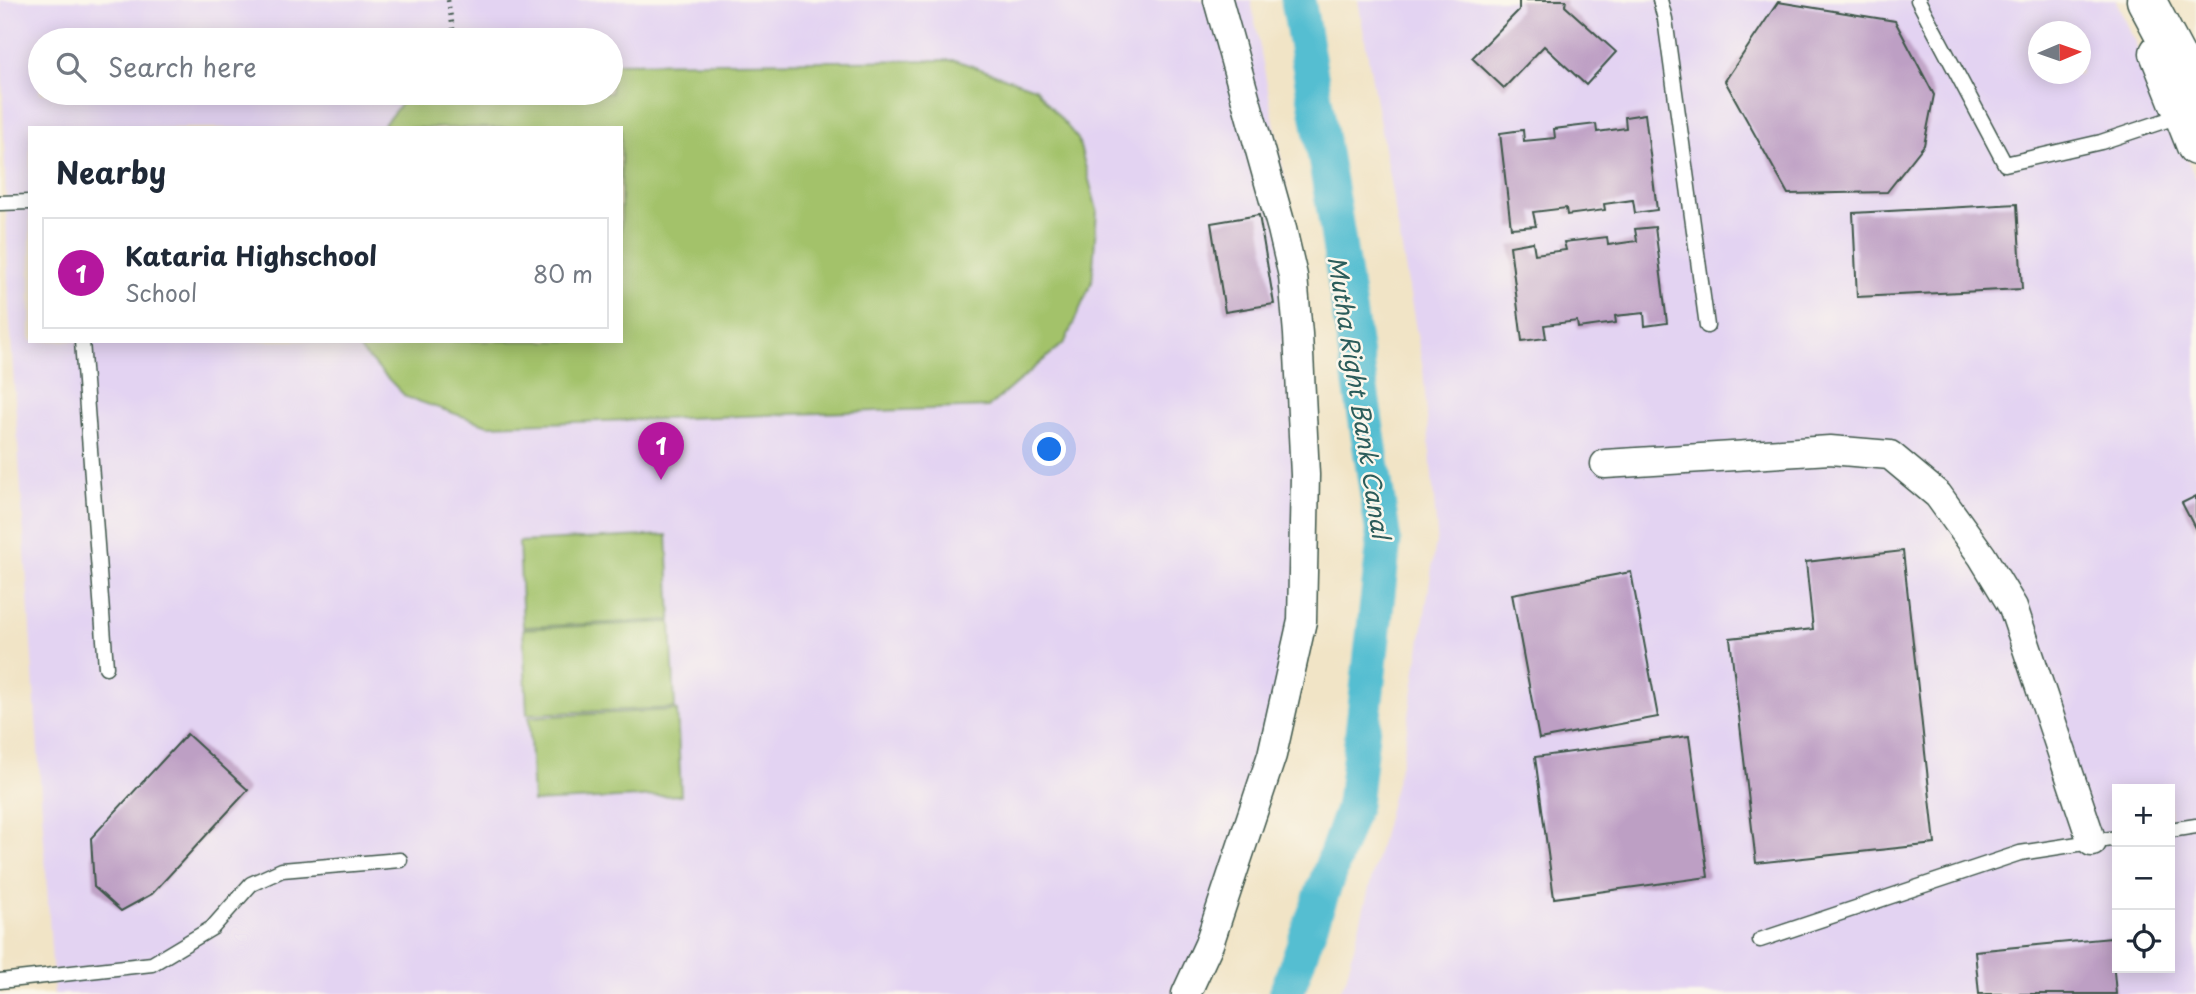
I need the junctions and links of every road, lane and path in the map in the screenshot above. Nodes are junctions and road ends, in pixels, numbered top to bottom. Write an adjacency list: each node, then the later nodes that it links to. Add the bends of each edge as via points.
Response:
1 (448, 0): 7 (path)
2 (1218, 0): 21 (street, via 1293,276 1305,475 1302,621 1272,755 1209,944)
3 (1660, 0): 11 (lane)
4 (1918, 0): 8 (lane, via 2005,164)
5 (2137, 0): 8 (main road)
6 (2146, 0): 8 (main road)
7 (453, 28)
8 (2192, 118)
9 (28, 202): 10 (lane)
10 (0, 203)
11 (1707, 326)
12 (82, 343): 14 (lane)
13 (1605, 464): 17 (street, via 1830,450 1890,455 1938,495 2013,607)
14 (106, 667)
15 (2196, 826): 16 (lane)
16 (2175, 829)
17 (2105, 840): 19 (lane, via 2020,853)
18 (400, 860): 20 (lane, via 282,870 251,884 212,928 152,964)
19 (1760, 940)
20 (0, 981)
21 (1186, 994)

